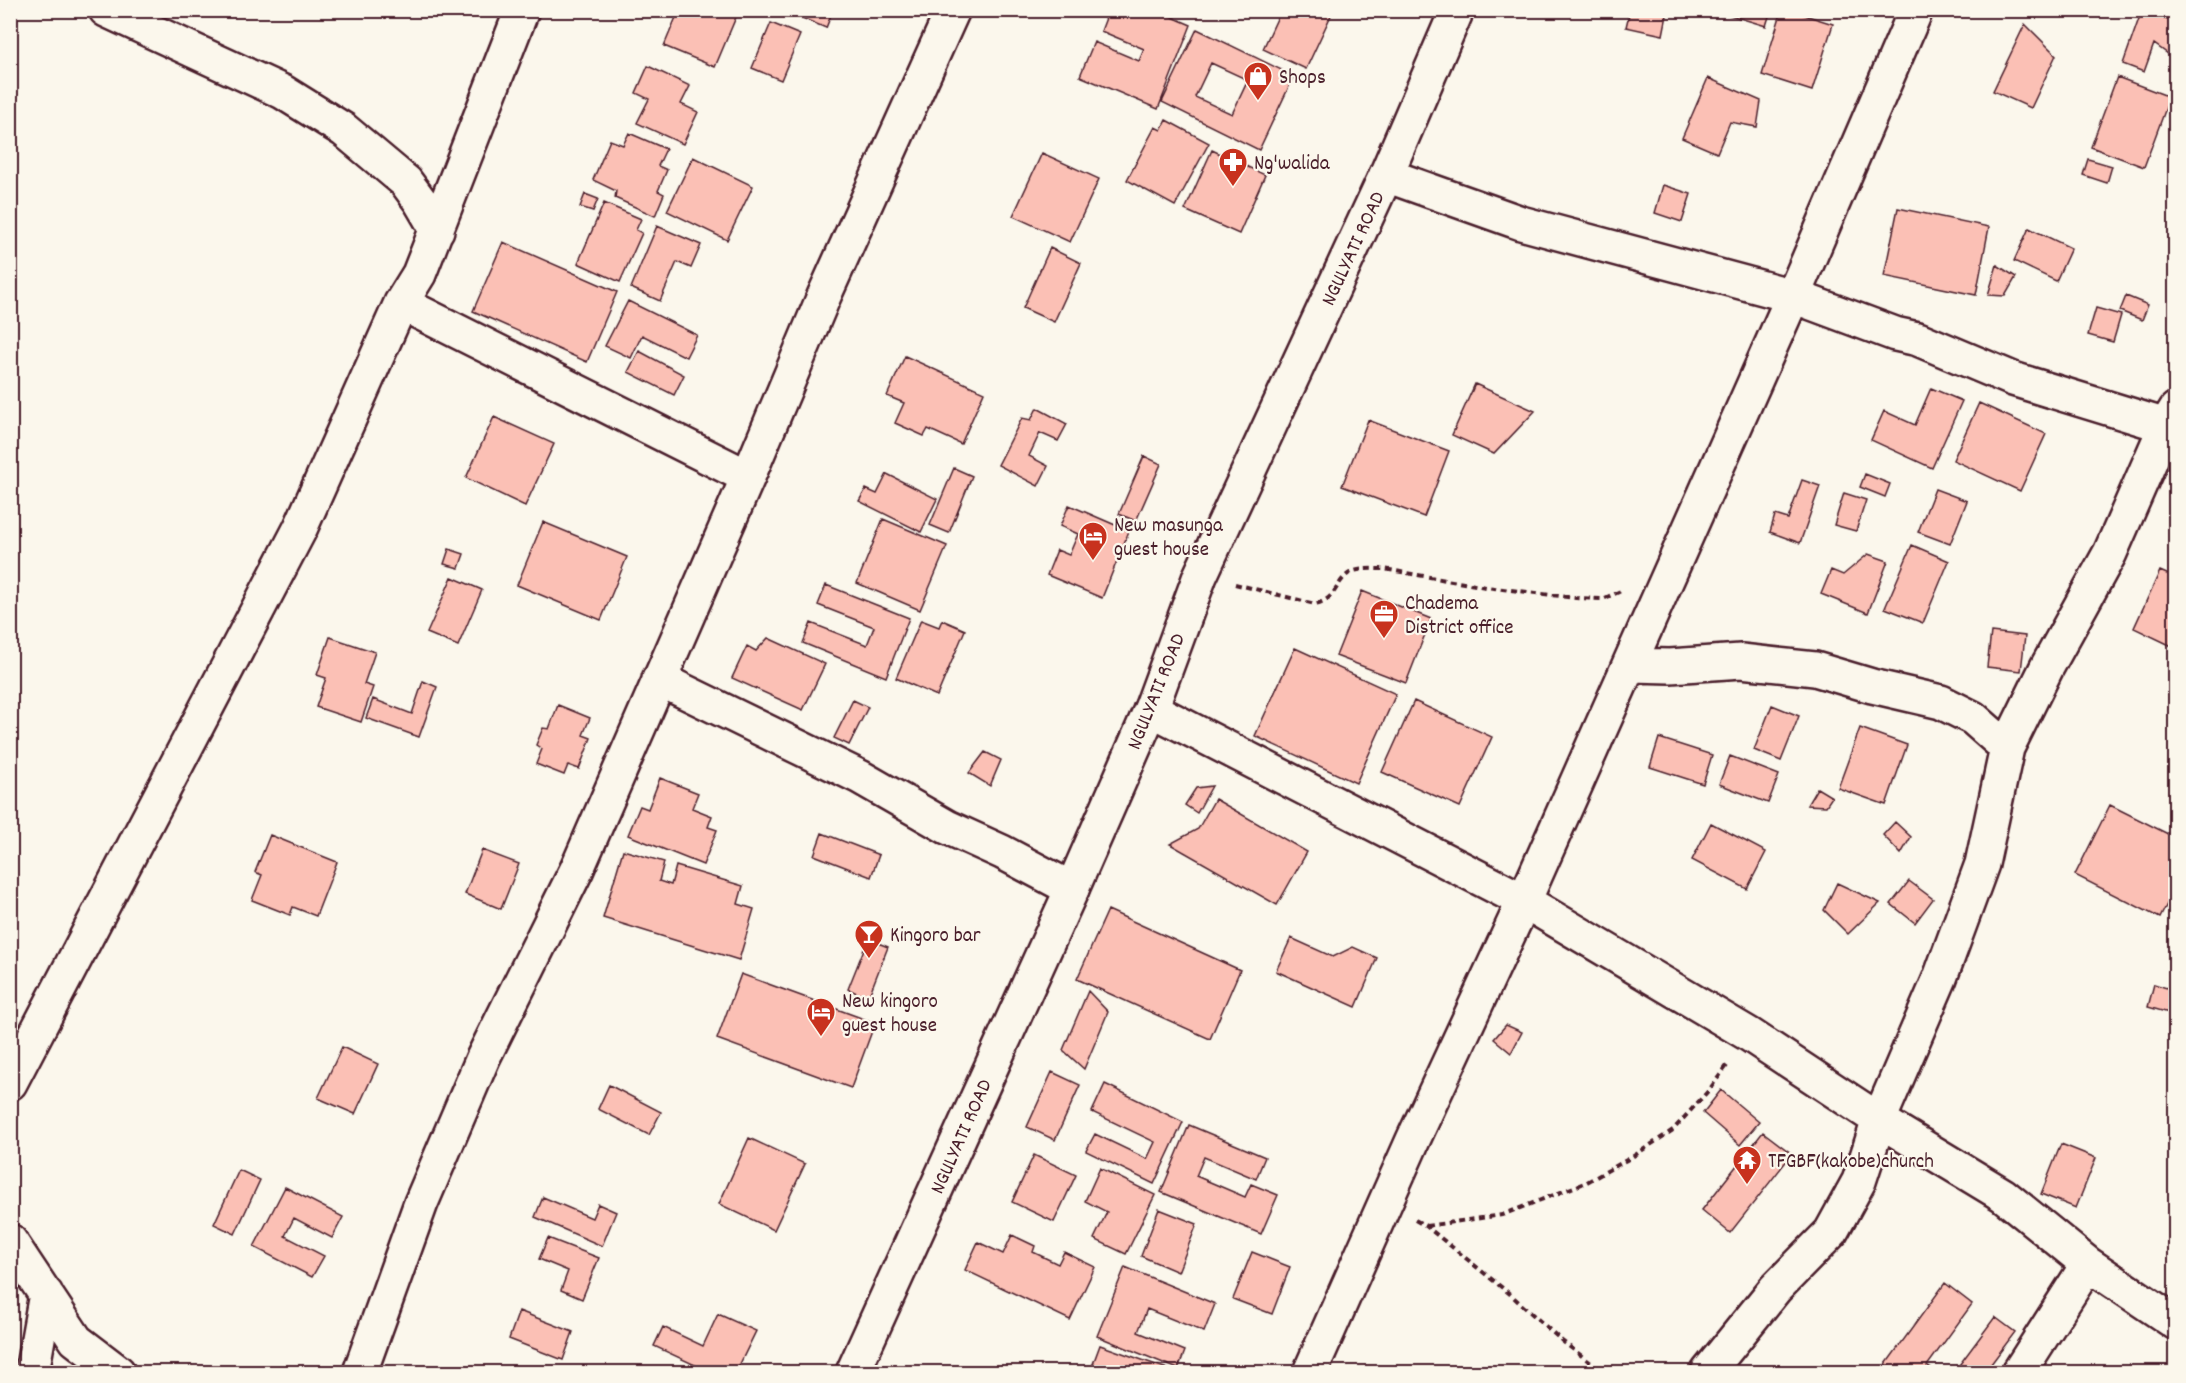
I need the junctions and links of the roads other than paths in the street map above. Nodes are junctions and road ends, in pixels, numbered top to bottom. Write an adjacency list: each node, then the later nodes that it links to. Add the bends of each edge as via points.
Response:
1 (106, 10): 7 (street, via 283,92 344,130 406,182)
2 (522, 10): 7 (street)
3 (953, 10): 11 (street, via 824,296)
4 (1457, 10): 6 (street, NGULYATI ROAD)
5 (1916, 10): 8 (street)
6 (1386, 175): 8 (street, via 1521,224); 14 (street, NGULYATI ROAD, via 1200,576)
7 (436, 230): 9 (street, via 419,274)
8 (1793, 296): 10 (street, via 1918,339 2013,379); 12 (street)
9 (401, 303): 11 (street); 18 (street, via 300,529)
10 (2172, 421): 15 (street, via 2110,553 2046,667)
11 (748, 477): 13 (street)
12 (1631, 665): 15 (street, via 1741,661 1815,669 1941,702 1972,718); 17 (street)
13 (659, 679): 16 (street, via 860,777); 26 (street, via 577,869 478,1068 421,1203)
14 (1150, 709): 16 (street, NGULYATI ROAD); 17 (street)
15 (2007, 748): 19 (street, via 1982,864 1941,978)
16 (1072, 889): 27 (street, NGULYATI ROAD)
17 (1524, 901): 19 (street, via 1749,1035); 28 (street)
18 (10, 1083)
19 (1879, 1120): 21 (street, via 2003,1195); 29 (street, via 1859,1181 1831,1232 1774,1289)
20 (10, 1241): 22 (street)
21 (2088, 1264): 23 (street); 30 (street)
22 (46, 1294): 24 (street); 25 (street, via 76,1340)
23 (2175, 1322)
24 (32, 1372)
25 (118, 1372)
26 (360, 1372)
27 (853, 1372)
28 (1310, 1372)
29 (1708, 1372)
30 (2019, 1372)

